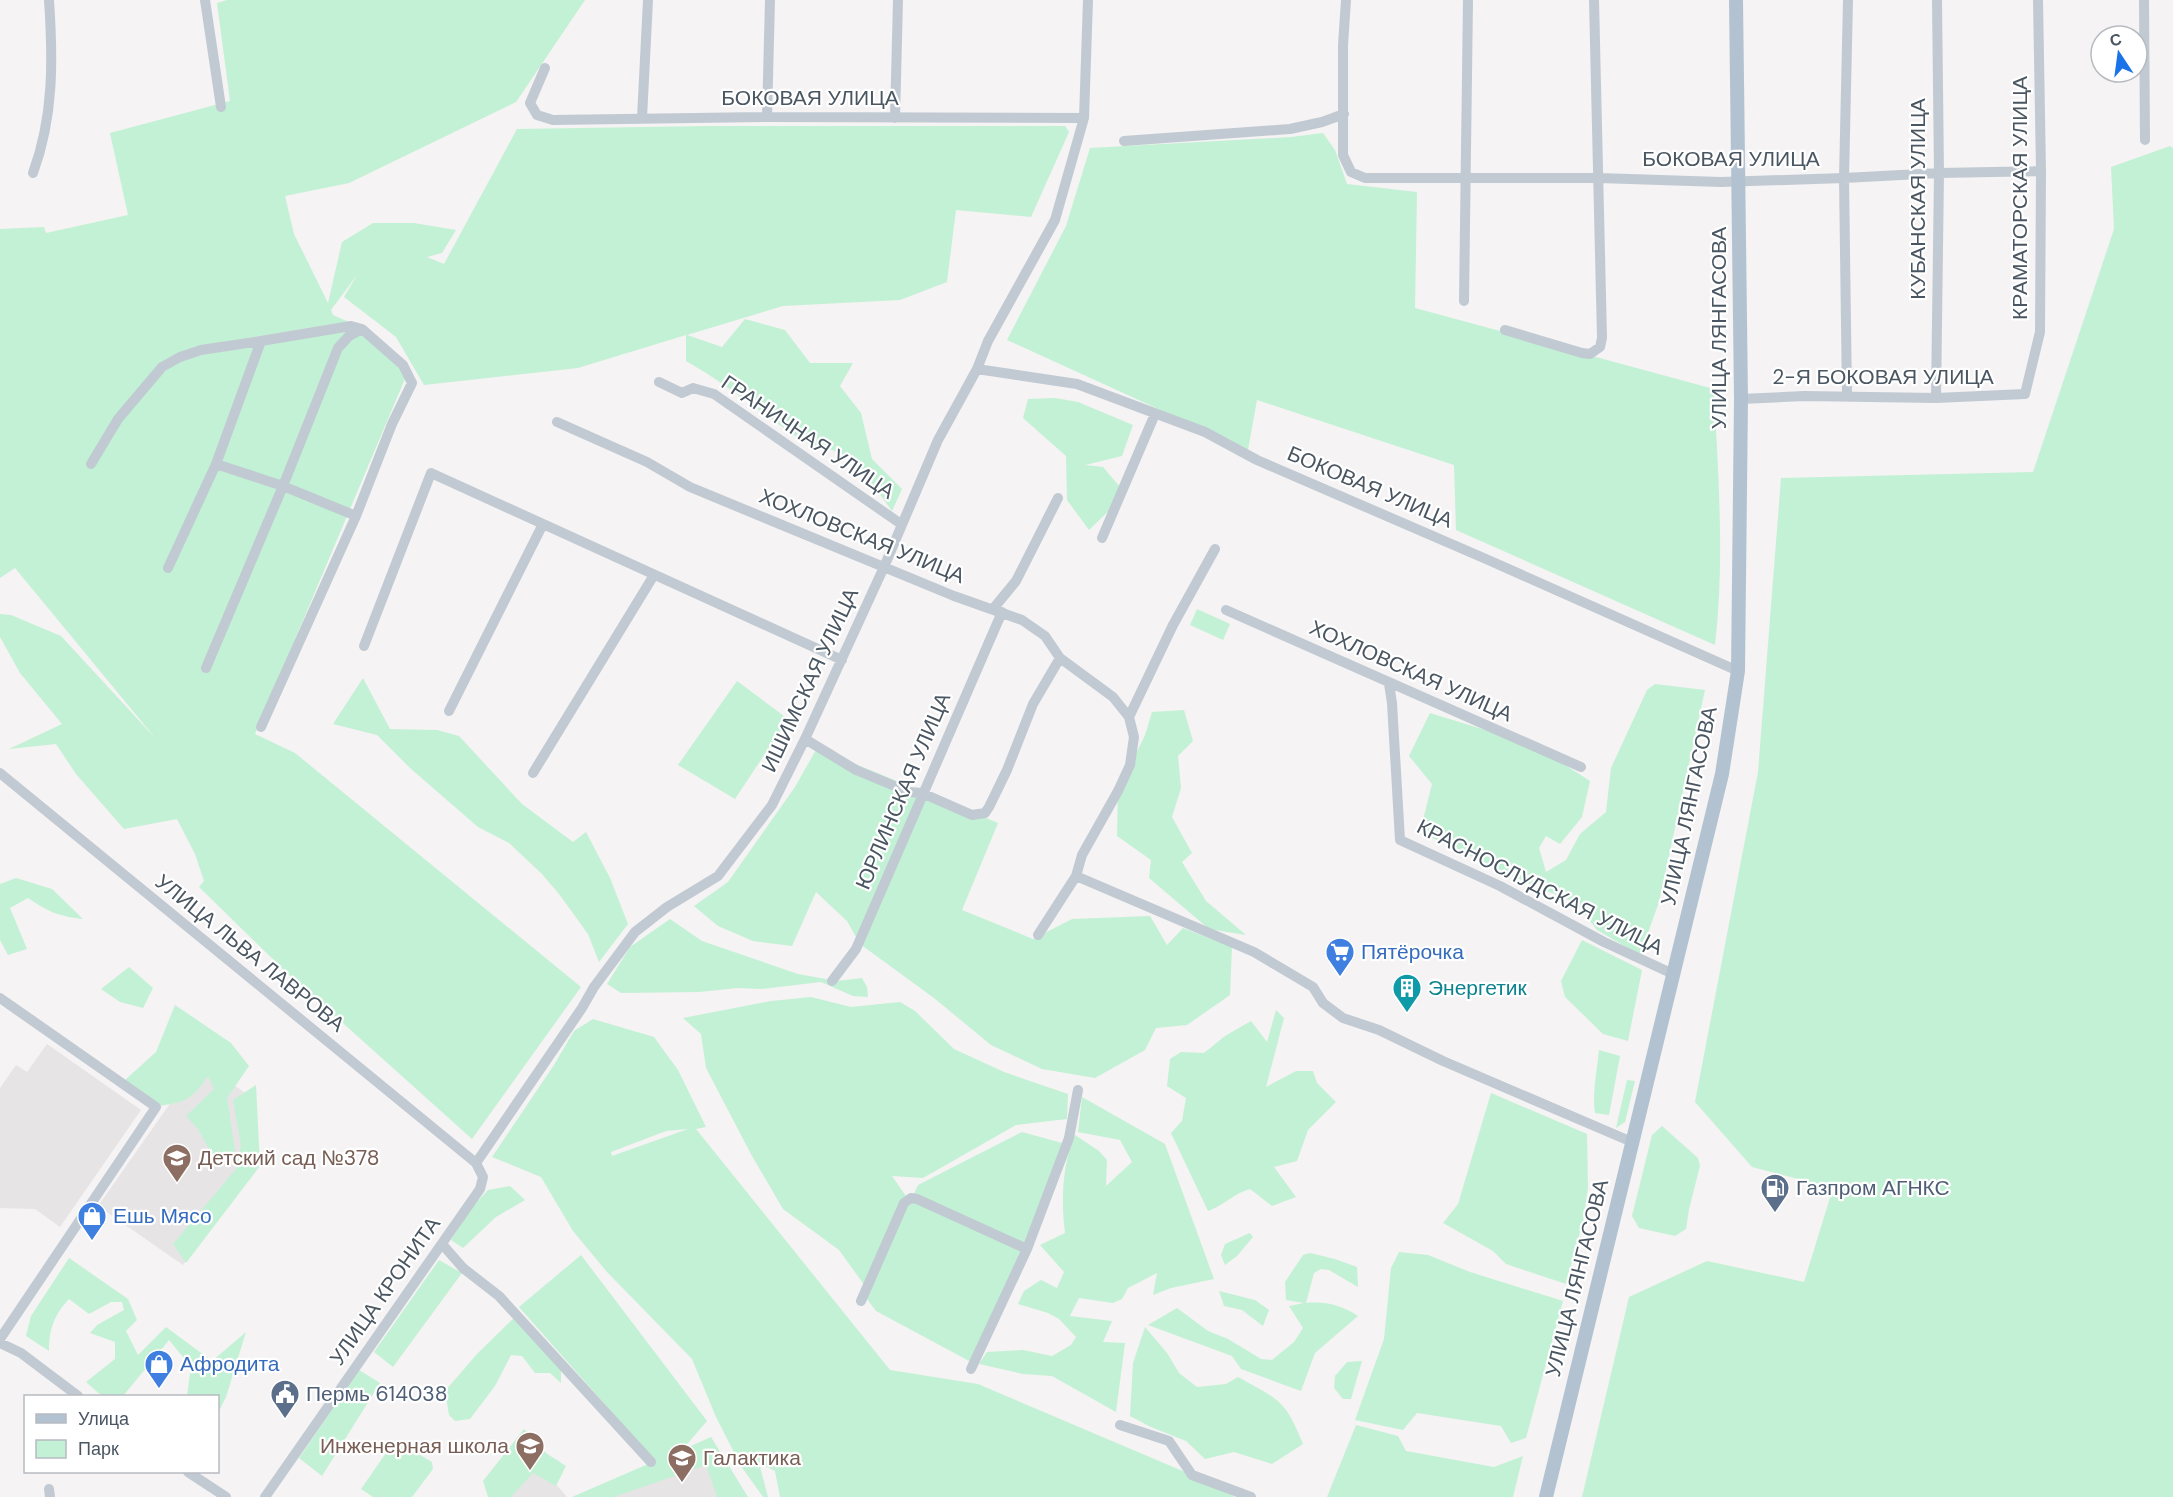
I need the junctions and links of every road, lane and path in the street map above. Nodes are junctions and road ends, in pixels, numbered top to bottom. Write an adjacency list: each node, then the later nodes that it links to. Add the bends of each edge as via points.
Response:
1 (50, 0): 25 (street, via 52,84 43,146)
2 (205, 0): 16 (street)
3 (648, 0): 19 (street)
4 (770, 0): 18 (street)
5 (898, 0): 20 (street)
6 (1088, 0): 21 (street, ИШИМСКАЯ УЛИЦА)
7 (1346, 0): 17 (street)
8 (1468, 0): 27 (street)
9 (1594, 0): 28 (street)
10 (1736, 0): 30 (main road, УЛИЦА ЛЯНГАСОВА)
11 (1848, 0): 29 (street)
12 (1937, 0): 26 (street, КУБАНСКАЯ УЛИЦА)
13 (2038, 0): 24 (street, КРАМАТОРСКАЯ УЛИЦА)
14 (2144, 0): 22 (street)
15 (545, 68): 19 (street, БОКОВАЯ УЛИЦА, via 530,103 537,115 553,120)
16 (221, 107)
17 (1344, 114): 23 (street, via 1290,129); 27 (street, БОКОВАЯ УЛИЦА, via 1343,155 1351,172 1365,178)
18 (767, 117): 19 (street, БОКОВАЯ УЛИЦА); 20 (street, БОКОВАЯ УЛИЦА)
19 (642, 118)
20 (895, 118): 21 (street, БОКОВАЯ УЛИЦА)
21 (1084, 118): 35 (street, ИШИМСКАЯ УЛИЦА, via 1055,220 988,341)
22 (2145, 140)
23 (1124, 141)
24 (2041, 171): 26 (street, БОКОВАЯ УЛИЦА); 37 (street, КРАМАТОРСКАЯ УЛИЦА, via 2040,332)
25 (33, 173)
26 (1939, 173): 29 (street, БОКОВАЯ УЛИЦА); 39 (street, КУБАНСКАЯ УЛИЦА)
27 (1464, 177): 28 (street, БОКОВАЯ УЛИЦА); 31 (street)
28 (1599, 178): 30 (street, БОКОВАЯ УЛИЦА); 33 (street, via 1600,347 1582,353)
29 (1844, 178): 30 (street, БОКОВАЯ УЛИЦА); 38 (street)
30 (1738, 181): 40 (main road, УЛИЦА ЛЯНГАСОВА)
31 (1464, 301)
32 (362, 329): 34 (street, via 351,326); 45 (street, via 338,348); 47 (street, via 403,365 412,383)
33 (1505, 330)
34 (261, 340): 43 (street, via 201,350 162,367 118,419); 44 (street)
35 (977, 369): 41 (street, БОКОВАЯ УЛИЦА, via 1077,384); 49 (street, ИШИМСКАЯ УЛИЦА, via 938,440)
36 (659, 382): 49 (street, ГРАНИЧНАЯ УЛИЦА, via 682,393 693,388 714,394)
37 (2025, 394): 39 (street, 2-Я БОКОВАЯ УЛИЦА)
38 (1848, 396): 39 (street, 2-Я БОКОВАЯ УЛИЦА); 40 (street, 2-Я БОКОВАЯ УЛИЦА)
39 (1936, 398)
40 (1741, 399): 61 (main road, УЛИЦА ЛЯНГАСОВА)
41 (1155, 414): 50 (street); 61 (street, БОКОВАЯ УЛИЦА, via 1205,432 1257,460)
42 (557, 422): 52 (street, ХОХЛОВСКАЯ УЛИЦА, via 647,462 690,487)
43 (91, 464)
44 (216, 464): 45 (street); 53 (street)
45 (283, 486): 47 (street); 60 (street)
46 (1058, 498): 55 (street, ЮРЛИНСКАЯ УЛИЦА)
47 (356, 516): 65 (street)
48 (543, 524): 54 (street); 57 (street, via 431,473); 63 (street)
49 (901, 524): 52 (street, ИШИМСКАЯ УЛИЦА)
50 (1102, 538)
51 (1215, 549): 64 (street)
52 (884, 567): 55 (street, ХОХЛОВСКАЯ УЛИЦА); 59 (street, ИШИМСКАЯ УЛИЦА)
53 (168, 568)
54 (654, 575): 59 (street); 68 (street)
55 (998, 610): 58 (street, ХОХЛОВСКАЯ УЛИЦА, via 1045,636); 70 (street, ЮРЛИНСКАЯ УЛИЦА)
56 (1226, 610): 62 (street, ХОХЛОВСКАЯ УЛИЦА)
57 (364, 646)
58 (1060, 658): 64 (street, ХОХЛОВСКАЯ УЛИЦА, via 1113,697); 70 (street, via 1033,704 1007,771 985,813 972,815)
59 (842, 660): 66 (street, ИШИМСКАЯ УЛИЦА)
60 (206, 668)
61 (1738, 671): 73 (main road, УЛИЦА ЛЯНГАСОВА, via 1722,774)
62 (1389, 684): 67 (street, ХОХЛОВСКАЯ УЛИЦА); 73 (street, КРАСНОСЛУДСКАЯ УЛИЦА, via 1400,840)
63 (449, 711)
64 (1129, 717): 71 (street, via 1134,737 1130,765 1082,855)
65 (261, 727)
66 (805, 739): 70 (street, via 856,770 909,792); 78 (street, ИШИМСКАЯ УЛИЦА, via 772,805 718,876 635,932)
67 (1581, 767)
68 (533, 772)
69 (0, 773): 78 (street, УЛИЦА ЛЬВА ЛАВРОВА)
70 (922, 793): 74 (street, ЮРЛИНСКАЯ УЛИЦА, via 856,949)
71 (1076, 876): 72 (street); 77 (street, via 1254,952 1313,987 1323,1003 1343,1018 1379,1030)
72 (1038, 935)
73 (1673, 974): 77 (main road, УЛИЦА ЛЯНГАСОВА)
74 (832, 981)
75 (0, 998): 82 (street, via 156,1107)
76 (1078, 1090): 80 (street, via 1069,1138)
77 (1632, 1142): 92 (main road, УЛИЦА ЛЯНГАСОВА)
78 (476, 1163): 79 (street, УЛИЦА КРОНИТА, via 483,1177 480,1189)
79 (442, 1244): 87 (street, via 463,1268 499,1296); 90 (street, УЛИЦА КРОНИТА)
80 (1027, 1249): 81 (street, via 917,1199 907,1199); 84 (street)
81 (861, 1301)
82 (0, 1339)
83 (0, 1343): 85 (street, via 21,1353)
84 (971, 1369)
85 (77, 1395)
86 (1120, 1425): 91 (street, via 1169,1441 1192,1475)
87 (651, 1462)
88 (190, 1473): 89 (street)
89 (226, 1497)
90 (265, 1497)
91 (1251, 1497)
92 (1546, 1497)

